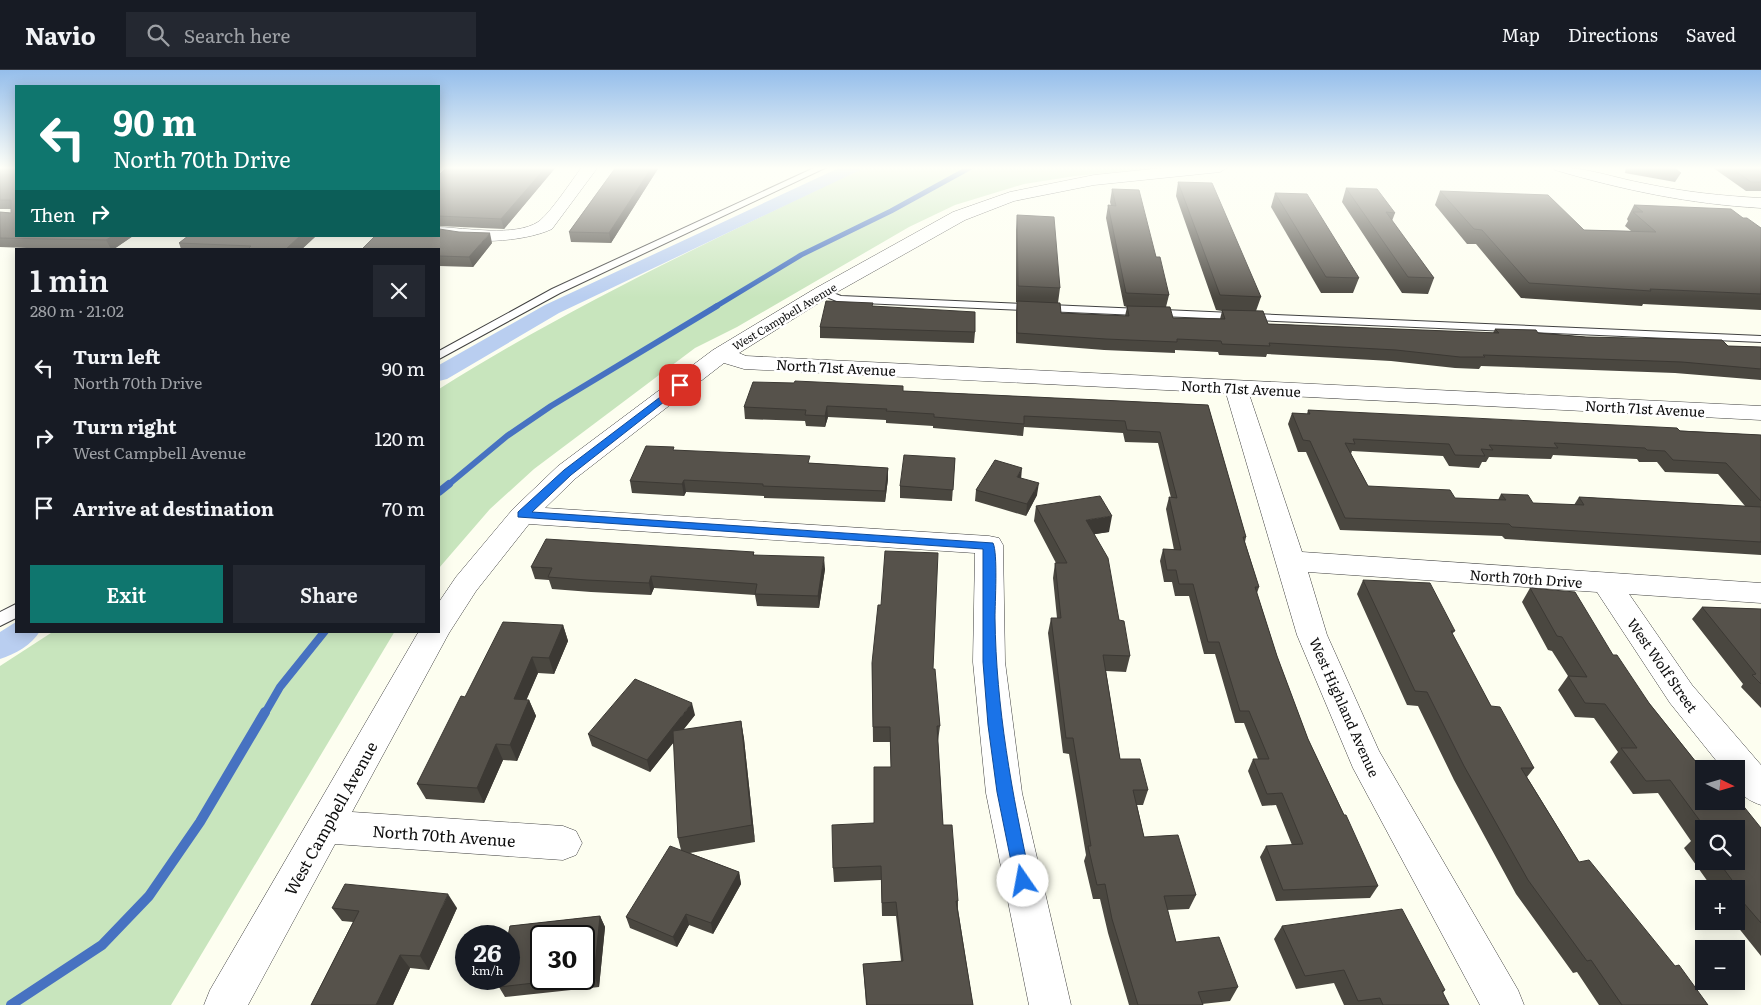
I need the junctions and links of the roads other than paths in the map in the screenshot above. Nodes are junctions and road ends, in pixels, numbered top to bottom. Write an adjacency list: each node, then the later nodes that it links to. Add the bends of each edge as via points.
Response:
1 (557, 211): 4 (street, via 536,232)
2 (729, 211): 7 (lane, via 556,291)
3 (974, 211): 5 (street, West Campbell Avenue)
4 (440, 232)
5 (822, 292): 6 (lane, via 839,299); 8 (street, West Campbell Avenue)
6 (1761, 339)
7 (440, 355)
8 (721, 355): 9 (street, North 71st Avenue, via 744,362); 11 (street, West Campbell Avenue, via 575,467)
9 (1236, 388): 10 (street, North 71st Avenue); 12 (street, West Highland Avenue)
10 (1761, 413)
11 (522, 515): 17 (street, West Campbell Avenue, via 466,584); 23 (street, via 989,545 989,662 1003,783)
12 (1292, 561): 13 (street, North 70th Drive); 24 (street, West Highland Avenue, via 1312,635 1364,758)
13 (1607, 584): 14 (street, North 70th Drive); 19 (street, West Wolf Street, via 1681,694)
14 (1761, 593)
15 (15, 611): 16 (lane)
16 (0, 620)
17 (440, 623)
18 (434, 633): 20 (street, West Campbell Avenue)
19 (1761, 790)
20 (325, 827): 21 (street, North 70th Avenue); 22 (street, West Campbell Avenue)
21 (564, 843)
22 (225, 1005)
23 (1050, 1005)
24 (1503, 1005)

